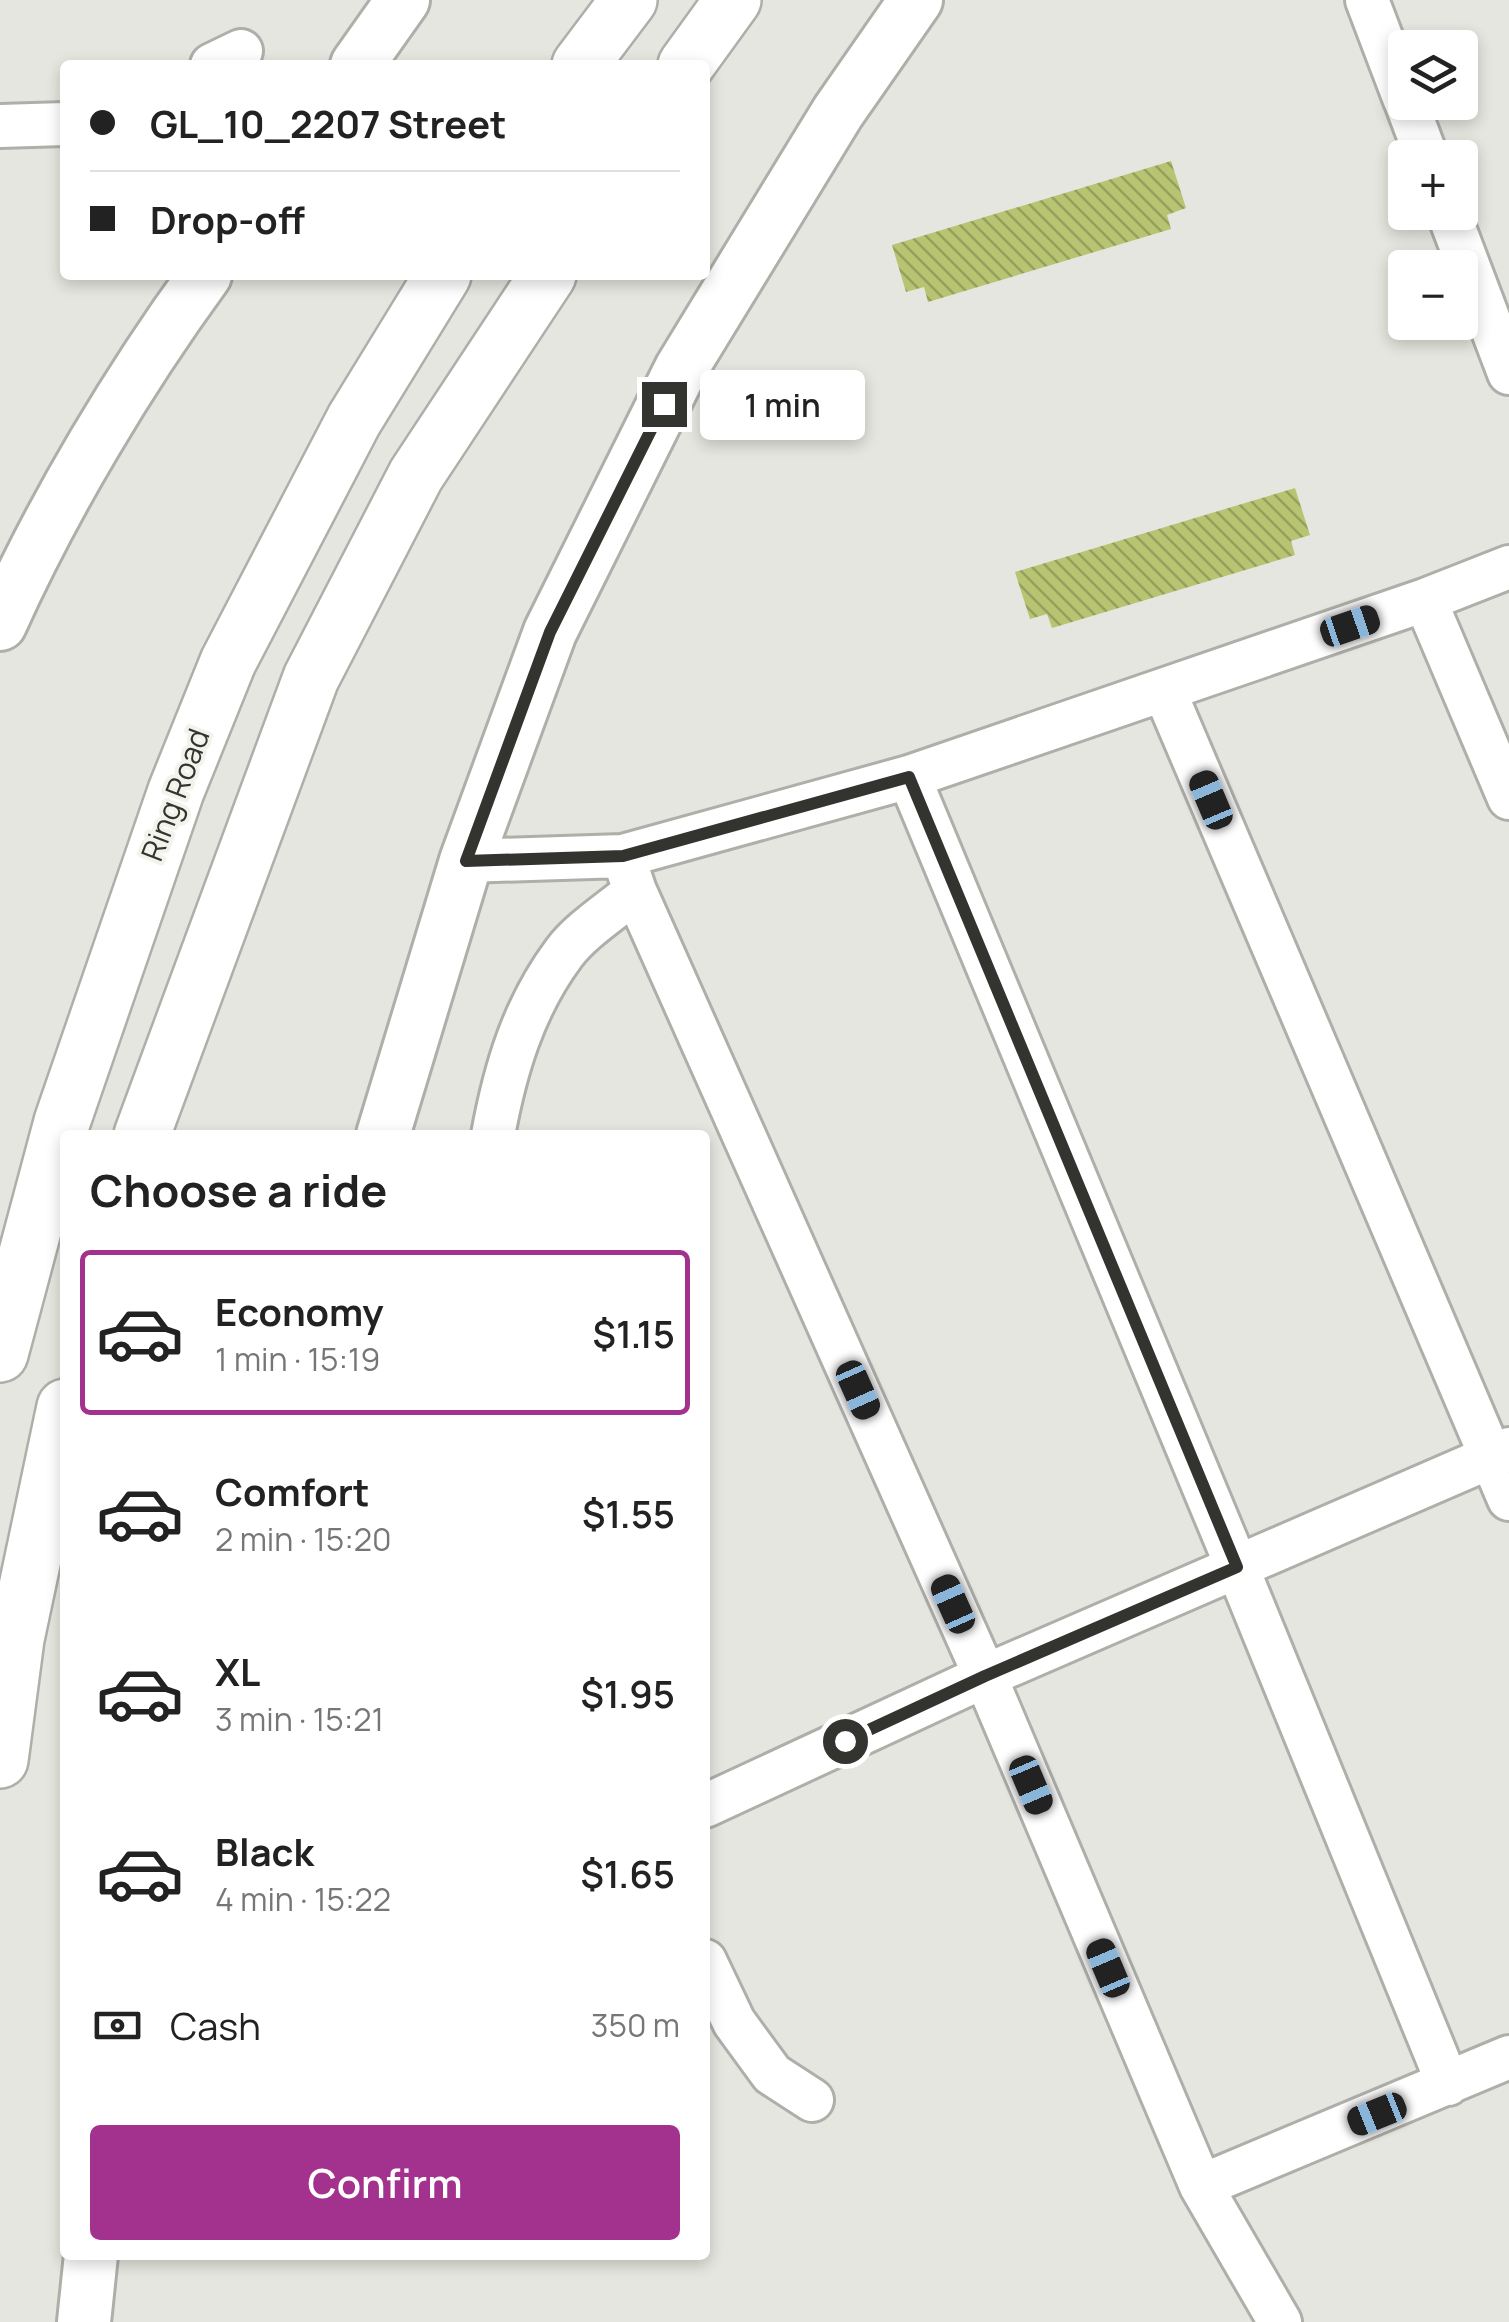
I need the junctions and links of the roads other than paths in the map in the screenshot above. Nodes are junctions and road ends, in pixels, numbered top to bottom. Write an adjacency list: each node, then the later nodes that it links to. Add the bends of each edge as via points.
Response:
1 (404, 0): 7 (main road)
2 (629, 0): 8 (highway)
3 (732, 0): 9 (highway)
4 (916, 0): 23 (main road, via 819,142 681,369 550,632)
5 (1367, 0): 6 (street)
6 (1388, 54)
7 (361, 60)
8 (584, 60)
9 (690, 60)
10 (60, 124): 11 (street)
11 (0, 126)
12 (1455, 230): 16 (street)
13 (202, 280): 19 (main road, via 144,363)
14 (440, 280): 28 (highway, Ring Road, via 354,420 221,680 62,1122)
15 (545, 280): 25 (highway, via 416,475 311,678)
16 (1509, 372)
17 (1509, 568): 18 (street)
18 (1425, 600): 20 (street); 22 (street)
19 (0, 624)
20 (1164, 690): 21 (street); 30 (street)
21 (909, 777): 24 (street); 32 (street)
22 (1509, 798)
23 (466, 861): 24 (street); 26 (main road)
24 (629, 874): 27 (street, via 566,951 525,1016); 33 (street)
25 (144, 1130)
26 (384, 1130)
27 (493, 1130)
28 (0, 1354)
29 (60, 1431): 34 (highway, via 16,1640)
30 (1501, 1452): 31 (street); 32 (street)
31 (1509, 1499)
32 (1237, 1567): 33 (street); 38 (street)
33 (985, 1676): 35 (street); 40 (street)
34 (0, 1760)
35 (710, 1804)
36 (710, 1972): 39 (street, via 734,2022 772,2074)
37 (1509, 2057): 38 (street)
38 (1448, 2084): 40 (street)
39 (812, 2100)
40 (1200, 2186): 43 (street)
41 (90, 2260): 42 (main road)
42 (84, 2322)
43 (1280, 2322)

